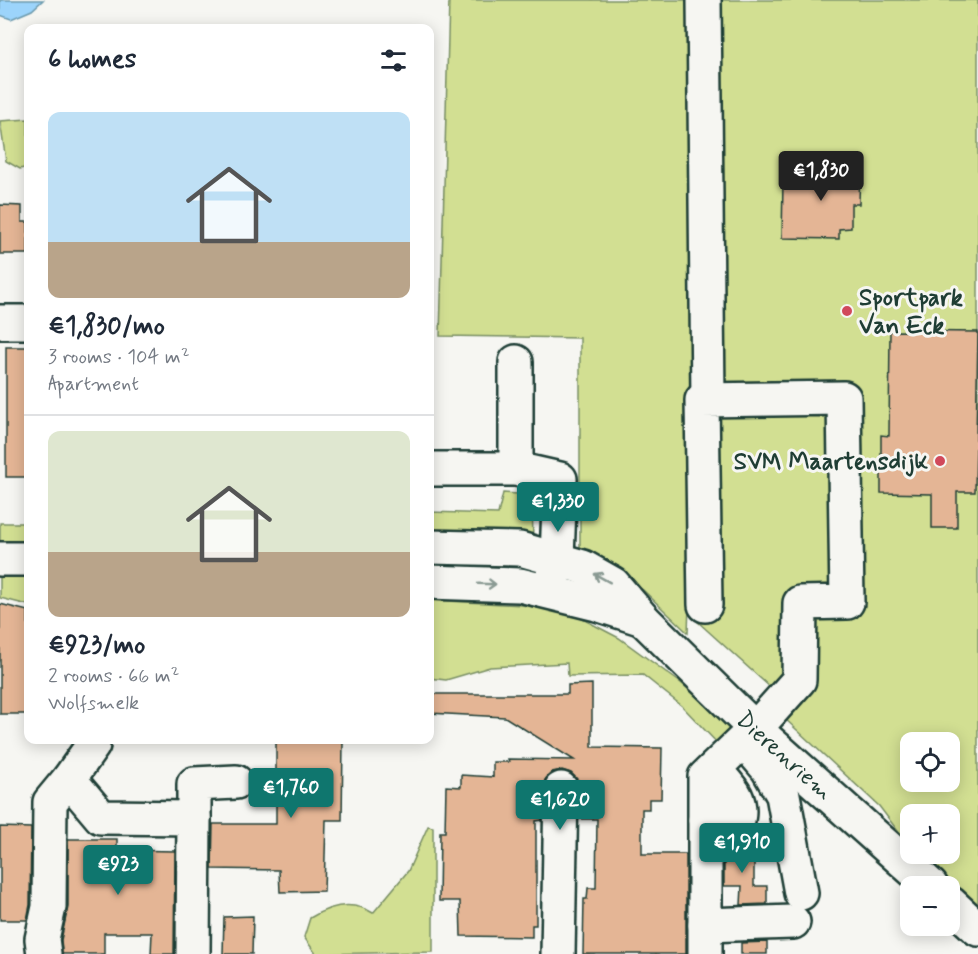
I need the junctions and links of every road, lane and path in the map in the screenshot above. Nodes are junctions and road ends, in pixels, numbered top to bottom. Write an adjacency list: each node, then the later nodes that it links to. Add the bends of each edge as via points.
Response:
1 (704, 0): 5 (street)
2 (0, 322): 3 (street)
3 (24, 322)
4 (516, 362): 7 (street)
5 (708, 400): 14 (street, via 702,400); 16 (street, via 844,398 847,602 800,603 799,680)
6 (434, 469): 7 (street)
7 (516, 469): 10 (street, via 560,479)
8 (434, 547): 10 (street, Dierenriem, via 520,549)
9 (24, 559): 11 (street)
10 (557, 559): 13 (street); 15 (street, Dierenriem, one-way to 10, via 613,584 584,567)
11 (0, 560)
12 (434, 582): 13 (street, Dierenriem, one-way to 13, via 520,585)
13 (548, 592): 15 (street, Dierenriem)
14 (705, 604)
15 (643, 619): 16 (street, Dierenriem)
16 (750, 735): 22 (street, Dierenriem); 25 (street, via 705,777); 25 (street, via 783,795 797,907)
17 (93, 744): 18 (street)
18 (69, 779): 21 (street, via 101,817); 26 (street, via 50,802 49,906 42,939)
19 (236, 782): 21 (street, via 194,784)
20 (561, 789): 28 (street)
21 (194, 818): 27 (street)
22 (919, 876)
23 (960, 912): 24 (street)
24 (978, 929)
25 (705, 939)
26 (44, 954)
27 (193, 954)
28 (558, 954)

